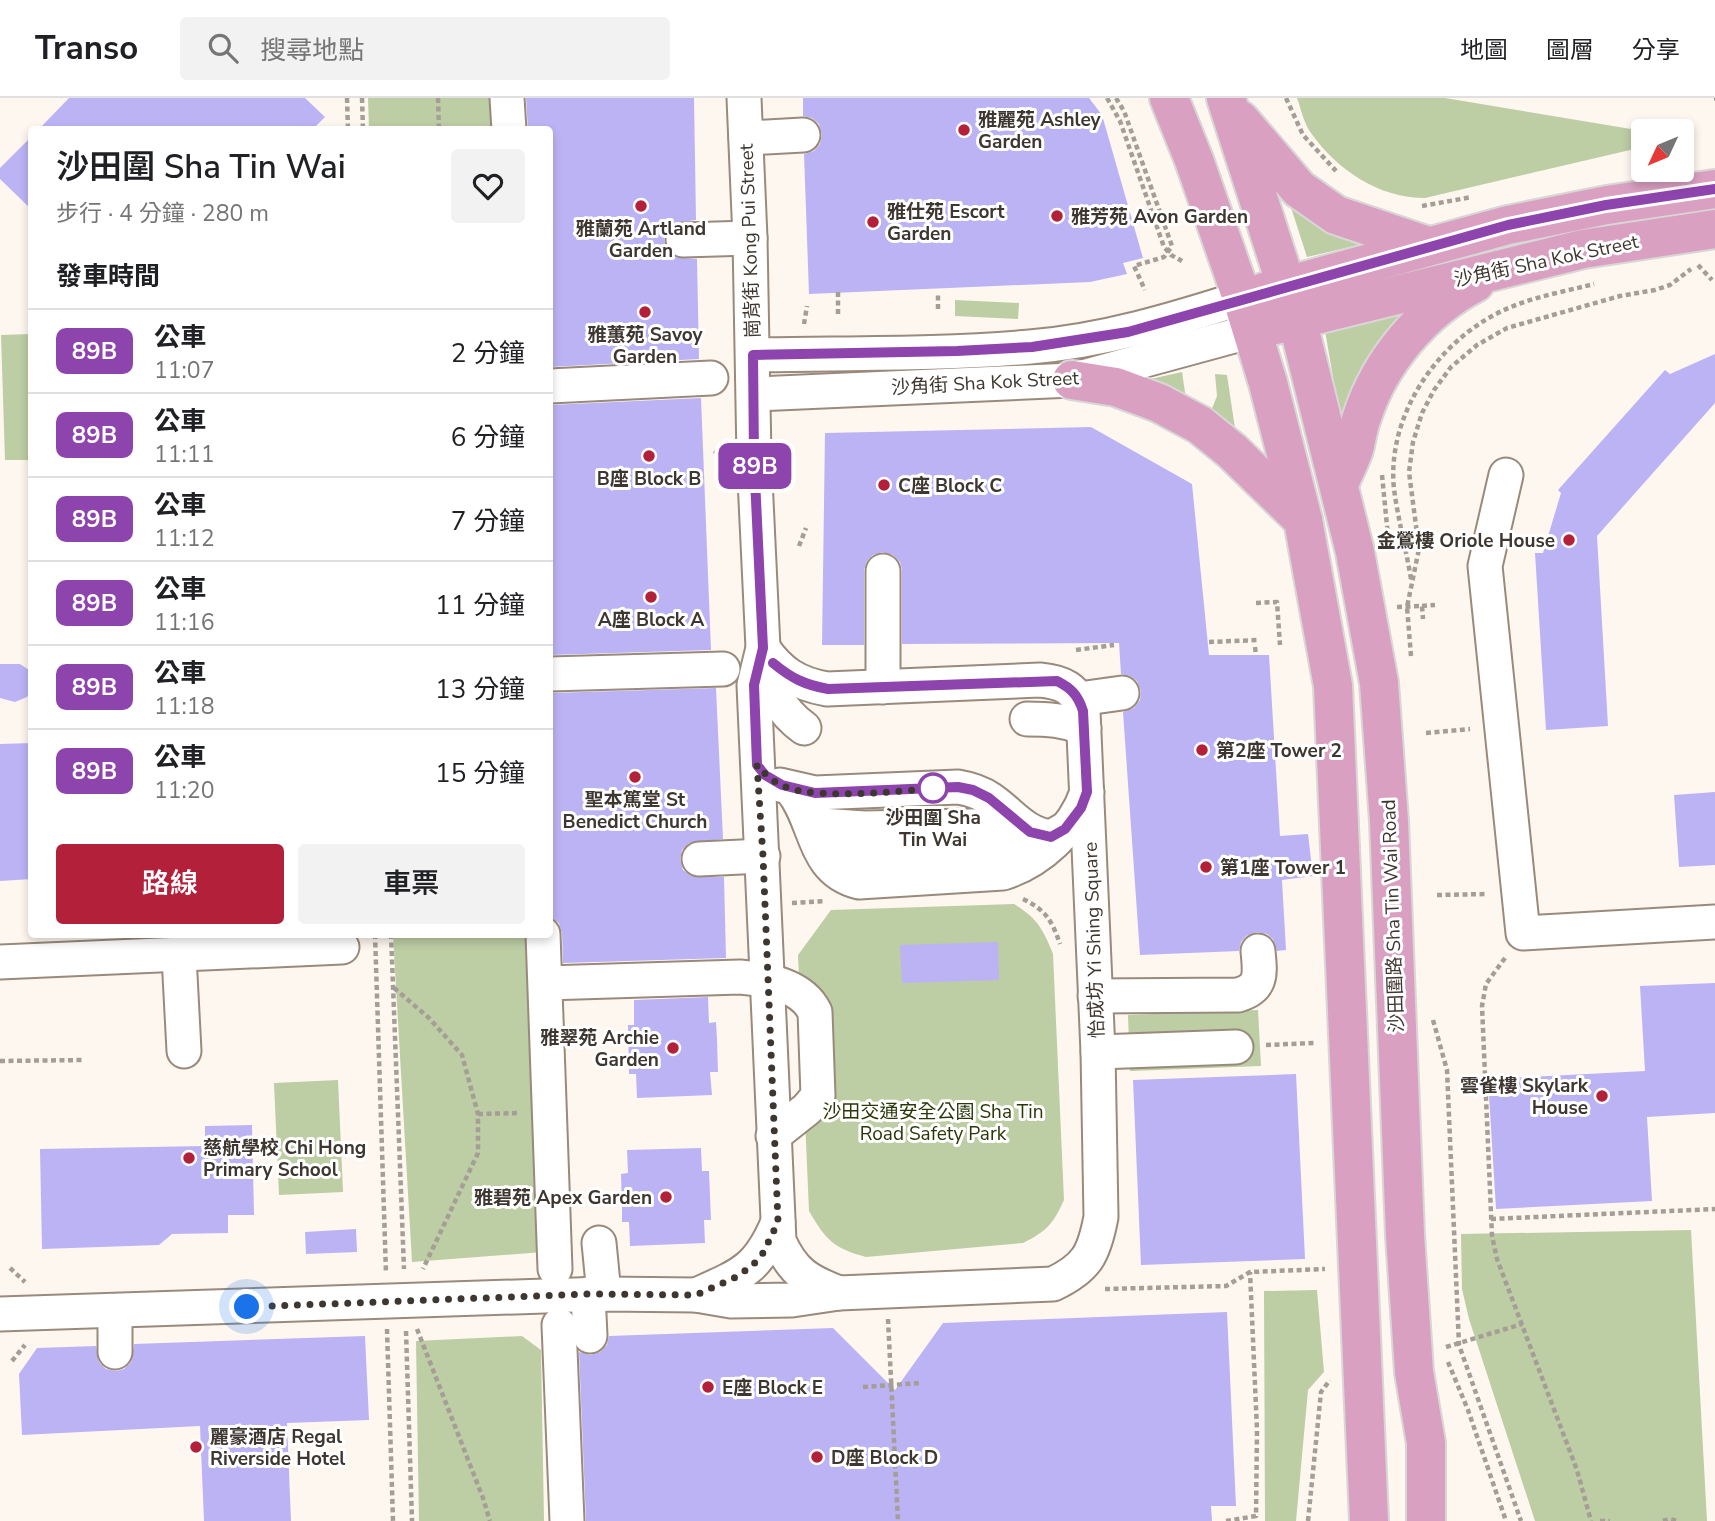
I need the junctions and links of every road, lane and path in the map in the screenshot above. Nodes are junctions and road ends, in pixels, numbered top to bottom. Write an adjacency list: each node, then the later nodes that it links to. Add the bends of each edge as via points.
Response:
1 (347, 98): 11 (path)
2 (362, 98): 12 (path)
3 (438, 98): 13 (path)
4 (507, 98): 14 (street)
5 (744, 98): 16 (street, 崗背街 Kong Pui Street)
6 (1107, 98): 25 (path, via 1120,121 1164,247)
7 (1116, 98): 30 (path, via 1172,246 1164,257 1134,266)
8 (1169, 98): 36 (main road)
9 (1286, 98): 17 (path, via 1303,135)
10 (1228, 103): 24 (main road, via 1299,188 1336,215); 33 (main road, 沙田圍路 Sha Tin Wai Road)
11 (348, 126)
12 (363, 126)
13 (439, 126)
14 (509, 126)
15 (803, 135): 16 (street)
16 (746, 138): 21 (street, 崗背街 Kong Pui Street)
17 (1342, 177)
18 (1715, 189): 24 (main road, 沙角街 Sha Kok Street, via 1520,222)
19 (1479, 195): 20 (path)
20 (1412, 206)
21 (750, 237): 22 (street); 37 (street, 崗背街 Kong Pui Street)
22 (683, 240)
23 (1711, 244): 26 (main road, 沙角街 Sha Kok Street, via 1583,249); 28 (path)
24 (1428, 246): 33 (main road, 沙角街 Sha Kok Street)
25 (1182, 261)
26 (1511, 265): 33 (main road, 沙角街 Sha Kok Street); 44 (main road, via 1438,308 1392,357 1362,417)
27 (1676, 267): 28 (path)
28 (1690, 269): 50 (path, via 1655,290 1507,328 1451,367 1422,413 1413,442 1409,472 1419,549)
29 (1600, 283): 50 (path, via 1512,306 1483,321 1426,376 1409,404 1396,453 1394,487)
30 (1144, 290)
31 (838, 292): 35 (path)
32 (938, 294): 34 (path)
33 (1292, 302): 36 (main road, 沙角街 Sha Kok Street); 44 (main road, 沙田圍路 Sha Tin Wai Road)
34 (938, 309)
35 (838, 314)
36 (1247, 315): 37 (street, 沙角街 Sha Kok Street, via 1032,347); 39 (street, 沙角街 Sha Kok Street); 45 (main road)
37 (753, 355): 41 (street, 崗背街 Kong Pui Street)
38 (711, 379): 40 (street)
39 (1072, 380): 41 (street, 沙角街 Sha Kok Street); 45 (main road, via 1116,387 1199,425)
40 (553, 386)
41 (754, 394): 62 (street, 崗背街 Kong Pui Street)
42 (1382, 471): 47 (path)
43 (1506, 475): 72 (street, via 1485,566)
44 (1339, 484): 143 (main road, 沙田圍路 Sha Tin Wai Road, via 1379,683 1405,1235 1414,1372 1426,1443)
45 (1303, 520): 142 (main road, via 1333,687)
46 (806, 528): 48 (path)
47 (1389, 542)
48 (799, 546)
49 (883, 571): 68 (street)
50 (1412, 582): 55 (path)
51 (1256, 603): 60 (path, via 1277,602)
52 (1435, 605): 53 (path)
53 (1422, 606): 55 (path); 56 (path)
54 (1397, 607): 55 (path)
55 (1407, 607): 65 (path)
56 (1423, 619)
57 (1259, 640): 58 (path)
58 (1209, 642)
59 (1114, 645): 63 (path)
60 (1280, 645)
61 (1255, 647): 64 (path)
62 (763, 648): 68 (street, via 789,677 808,685); 73 (street, via 767,677 778,699 790,719); 75 (street, 崗背街 Kong Pui Street, via 754,685)
63 (1076, 650)
64 (1256, 655)
65 (1411, 663)
66 (723, 669): 67 (street)
67 (553, 674)
68 (883, 687): 70 (street, via 1057,681 1070,688)
69 (1122, 693): 70 (street)
70 (1082, 714): 71 (street, via 1068,722); 77 (street, 怡成坊 Yi Shing Square)
71 (1027, 719)
72 (1502, 726): 74 (path); 84 (street)
73 (804, 728)
74 (1426, 733)
75 (757, 765): 76 (street, via 773,781); 81 (street, 崗背街 Kong Pui Street)
76 (791, 789): 78 (street, via 815,793 958,787 989,798); 79 (street)
77 (1087, 792): 80 (street, via 1081,808); 101 (street, 怡成坊 Yi Shing Square)
78 (1021, 825): 79 (street, via 821,825); 80 (street)
79 (813, 832): 80 (street, via 829,853 852,855)
80 (1056, 839)
81 (763, 856): 82 (street); 98 (street, 崗背街 Kong Pui Street)
82 (699, 859)
83 (790, 891): 86 (path)
84 (1519, 894): 85 (path); 89 (street)
85 (1437, 895)
86 (790, 915)
87 (1052, 922): 96 (path)
88 (1715, 922): 89 (street)
89 (1523, 933): 113 (path, via 1486,984 1482,1006)
90 (374, 938): 119 (path)
91 (391, 938): 100 (path)
92 (543, 938): 99 (street)
93 (326, 943): 95 (street)
94 (1258, 951): 101 (street, via 1261,976 1250,992 1200,997)
95 (179, 956): 97 (street); 105 (street)
96 (1061, 957)
97 (0, 962)
98 (767, 979): 99 (street); 111 (street, 崗背街 Kong Pui Street); 111 (street, via 804,997 815,1012 818,1097)
99 (546, 983): 109 (street)
100 (393, 988): 110 (path, via 429,1018 462,1055); 128 (path)
101 (1095, 996): 106 (street, 怡成坊 Yi Shing Square)
102 (1431, 1015): 130 (path, via 1447,1070)
103 (1314, 1043): 104 (path)
104 (1236, 1047): 106 (street)
105 (184, 1051)
106 (1098, 1052): 122 (street, 怡成坊 Yi Shing Square, via 1101,1217 1086,1262 1053,1284)
107 (84, 1060): 108 (path)
108 (0, 1061)
109 (550, 1112): 110 (path); 117 (street)
110 (478, 1114): 120 (path, via 478,1153)
111 (773, 1136): 114 (street, 崗背街 Kong Pui Street)
112 (1715, 1209): 113 (path)
113 (1491, 1219): 129 (path, via 1497,1259)
114 (778, 1222): 122 (street, 崗背街 Kong Pui Street, via 779,1241 795,1269 815,1284); 124 (street, 崗背街 Kong Pui Street, via 752,1266)
115 (599, 1243): 123 (street)
116 (1329, 1268): 118 (path)
117 (555, 1269)
118 (1250, 1272): 121 (path, via 1226,1286); 140 (path, via 1256,1516)
119 (386, 1273)
120 (421, 1273)
121 (1105, 1289)
122 (839, 1293): 124 (street, 崗背街 Kong Pui Street, via 753,1301)
123 (596, 1294): 124 (street, 崗背街 Kong Pui Street); 128 (street, 崗背街 Kong Pui Street); 138 (street, via 575,1330)
124 (696, 1295)
125 (115, 1312): 127 (street, 崗背街 Kong Pui Street); 128 (street, 崗背街 Kong Pui Street); 131 (street)
126 (888, 1312): 139 (path)
127 (0, 1314)
128 (403, 1318): 135 (path); 136 (path); 137 (path)
129 (1522, 1324): 130 (path); 146 (path, via 1577,1470)
130 (1459, 1345): 144 (path, via 1443,1347); 145 (path)
131 (115, 1352)
132 (920, 1382): 133 (path, bridge)
133 (863, 1387)
134 (1321, 1392): 141 (path)
135 (393, 1521)
136 (412, 1521)
137 (489, 1521)
138 (567, 1521)
139 (898, 1521)
140 (1226, 1521)
141 (1308, 1521)
142 (1369, 1521)
143 (1426, 1521)
144 (1506, 1521)
145 (1521, 1521)
146 (1591, 1521)
147 (1600, 1521): 148 (path)
148 (1611, 1521)
149 (1663, 1521): 150 (path)
150 (1678, 1521)

